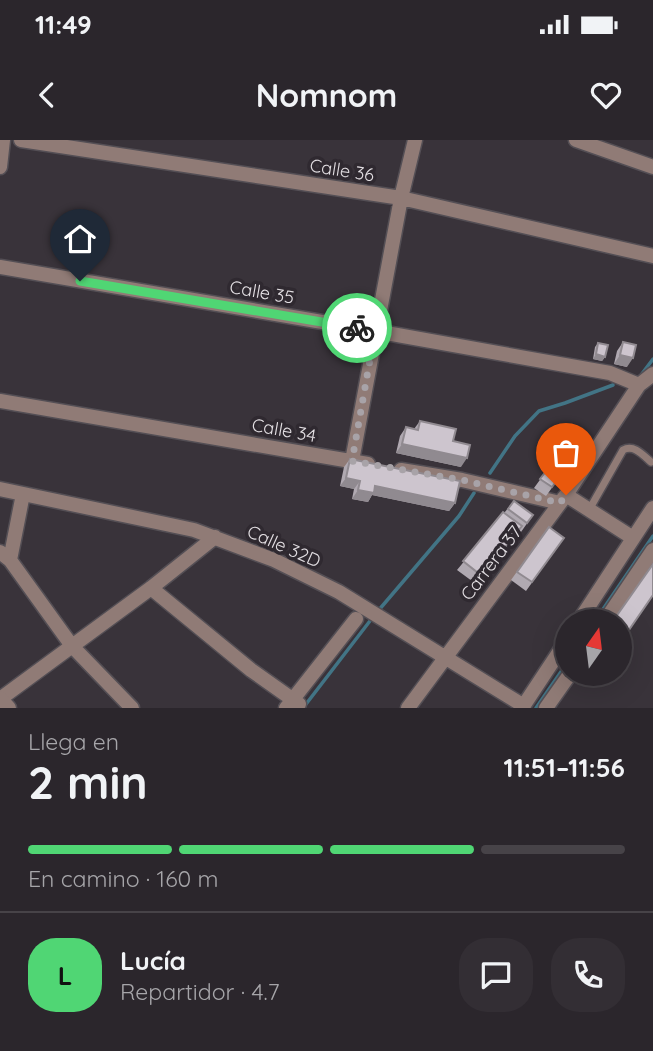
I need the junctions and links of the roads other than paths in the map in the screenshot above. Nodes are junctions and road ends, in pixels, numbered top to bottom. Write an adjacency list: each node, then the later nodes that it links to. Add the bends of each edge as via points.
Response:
1 (3, 140): 5 (street)
2 (21, 140): 7 (street, Calle 36)
3 (415, 140): 7 (street)
4 (576, 140): 6 (street)
5 (0, 167)
6 (653, 167)
7 (401, 198): 8 (street, Calle 36); 10 (street)
8 (653, 256)
9 (0, 267): 10 (street, Calle 35)
10 (375, 331): 12 (street, Calle 35, via 610,373); 14 (street)
11 (653, 374): 12 (street, Carrera 37)
12 (639, 385): 18 (street, Carrera 37)
13 (0, 401): 14 (street, Calle 34)
14 (352, 461): 18 (street, Calle 34)
15 (651, 462): 20 (lane, via 633,448 623,450)
16 (0, 489): 17 (street, Calle 32D)
17 (23, 494): 21 (street, Calle 32D); 24 (street)
18 (563, 499): 20 (street, Calle 34); 30 (street, Carrera 37)
19 (653, 508): 22 (street)
20 (589, 510): 22 (street, Calle 34)
21 (215, 537): 25 (street); 28 (street, Calle 32D, via 339,592)
22 (633, 538): 26 (street)
23 (653, 551): 27 (street)
24 (5, 556): 29 (street)
25 (151, 588): 29 (street); 34 (street)
26 (587, 609)
27 (613, 609)
28 (361, 615): 30 (street, Calle 32D, via 382,619); 34 (street)
29 (72, 646): 33 (street); 37 (street)
30 (445, 657): 35 (street, Calle 32D); 38 (street, Carrera 37)
31 (555, 658): 35 (street)
32 (561, 686): 39 (street)
33 (0, 699): 36 (street)
34 (293, 704)
35 (523, 707)
36 (9, 708)
37 (132, 708)
38 (408, 708)
39 (546, 708)

